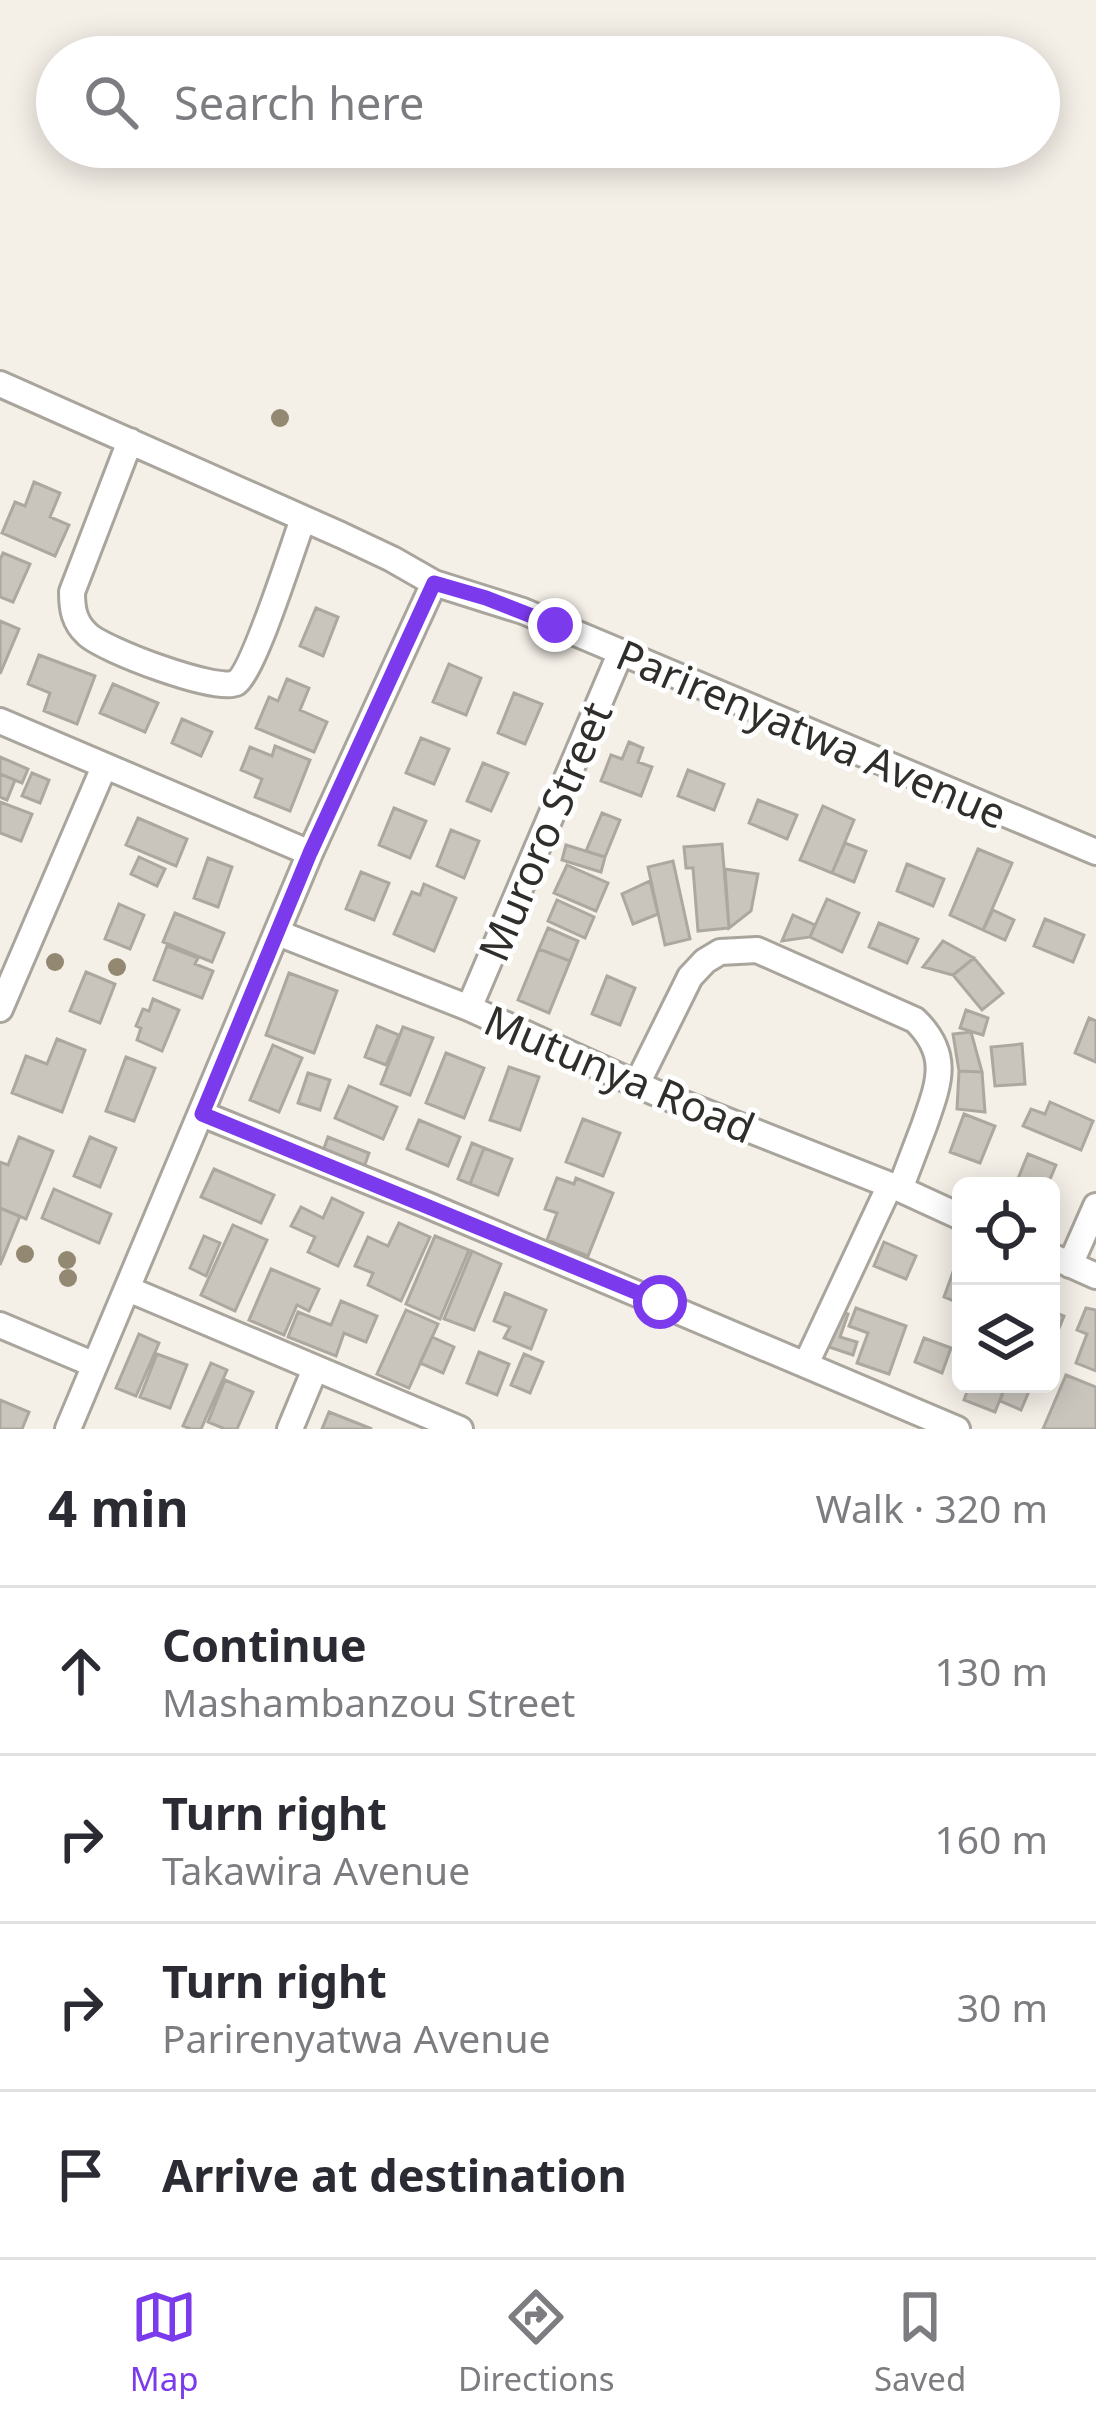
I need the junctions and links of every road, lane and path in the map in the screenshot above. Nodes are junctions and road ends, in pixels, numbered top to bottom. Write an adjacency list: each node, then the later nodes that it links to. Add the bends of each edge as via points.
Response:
1 (0, 384): 2 (street, Parirenyatwa Avenue)
2 (130, 441): 3 (street, Parirenyatwa Avenue); 3 (street, via 72,607 84,632 134,659 215,685 241,679)
3 (303, 518): 4 (street, Parirenyatwa Avenue)
4 (434, 583): 5 (street, Parirenyatwa Avenue); 9 (street)
5 (620, 654): 8 (street, Parirenyatwa Avenue); 11 (street, Muroro Street)
6 (0, 721): 7 (street)
7 (104, 767): 9 (street); 12 (street)
8 (1096, 852)
9 (310, 853): 10 (street)
10 (278, 933): 11 (street, Mutunya Road); 14 (street)
11 (469, 1008): 13 (street, Mutunya Road)
12 (0, 1009)
13 (638, 1084): 15 (street, Mutunya Road); 15 (street, via 705,961 739,950 784,960 915,1020 929,1034 938,1088)
14 (202, 1114): 20 (street); 22 (street)
15 (895, 1188): 17 (street, Mutunya Road); 22 (street)
16 (1096, 1206): 18 (street)
17 (952, 1213)
18 (1061, 1260): 19 (street)
19 (1096, 1276)
20 (128, 1289): 23 (street); 24 (street)
21 (0, 1325): 23 (street)
22 (806, 1364): 28 (street)
23 (94, 1365): 25 (street)
24 (315, 1369): 26 (street); 27 (street)
25 (68, 1429)
26 (290, 1429)
27 (460, 1429)
28 (957, 1429)

